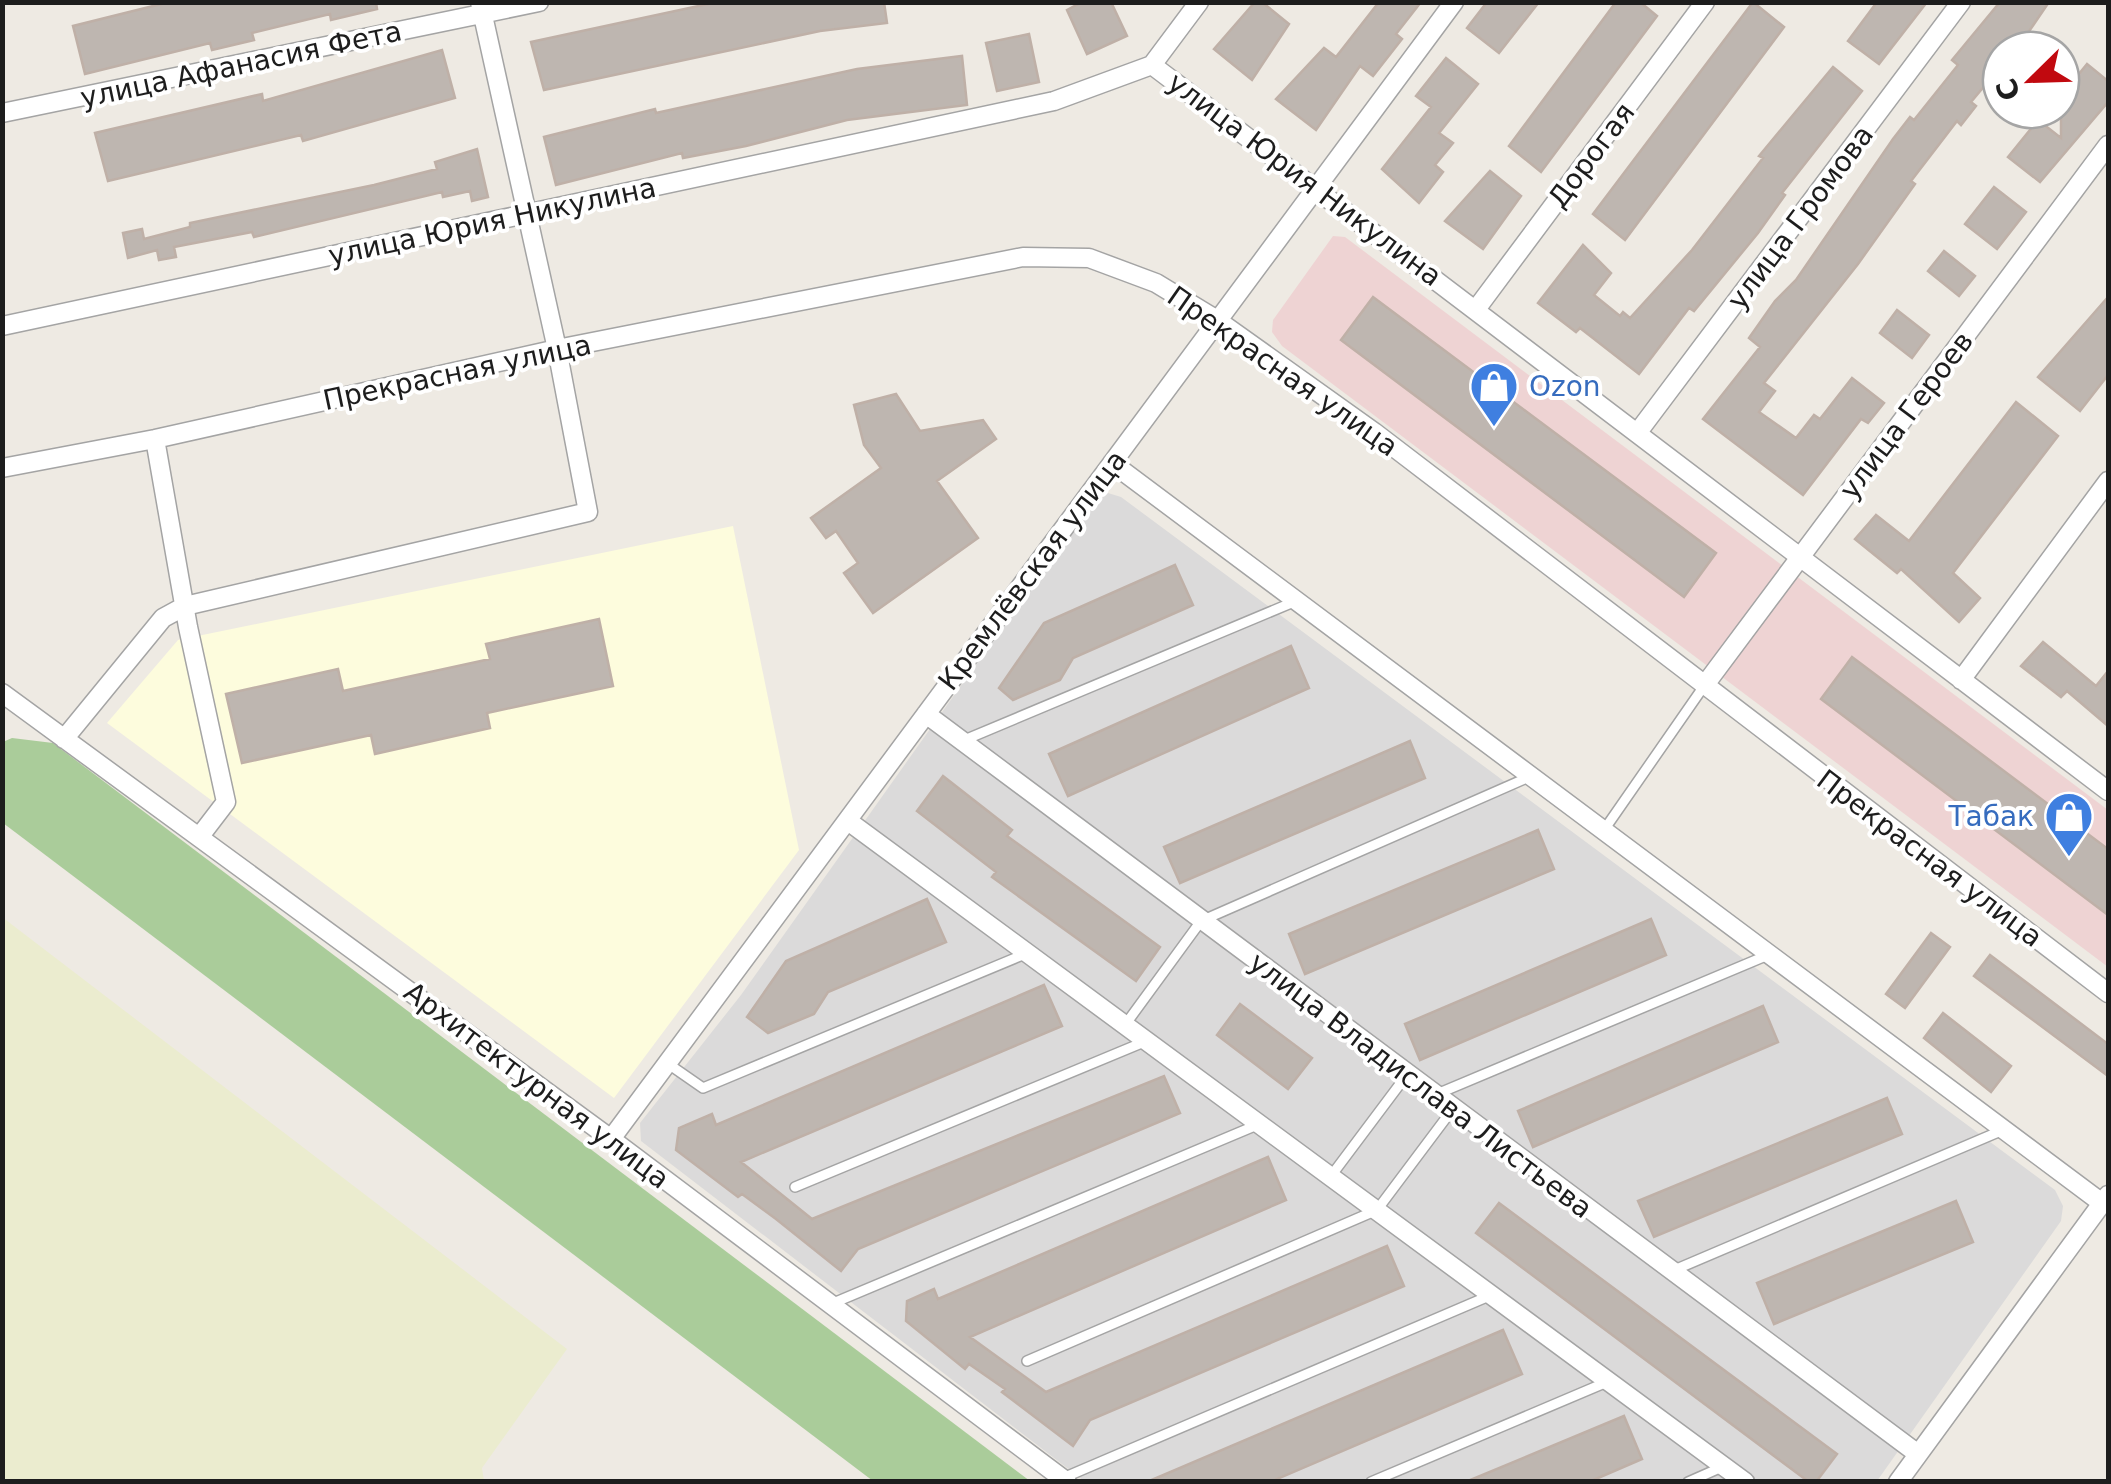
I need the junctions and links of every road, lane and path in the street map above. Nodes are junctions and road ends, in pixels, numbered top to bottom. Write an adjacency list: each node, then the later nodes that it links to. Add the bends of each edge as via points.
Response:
1 (538, 2): 6 (street, улица Афанасия Фета)
2 (1199, 2): 7 (street)
3 (1454, 2): 10 (street, Кремлёвская улица)
4 (1705, 2): 12 (street, Дорогая)
5 (1961, 2): 16 (street, улица Громова)
6 (481, 8): 8 (street, улица Афанасия Фета); 11 (street)
7 (1152, 65): 10 (street, улица Юрия Никулина); 11 (street, улица Юрия Никулина, via 1054,101)
8 (2, 113)
9 (2108, 145): 21 (street, улица Героев)
10 (1316, 186): 12 (street, улица Юрия Никулина); 13 (street, Кремлёвская улица)
11 (527, 213): 14 (street, улица Юрия Никулина); 15 (street)
12 (1477, 308): 16 (street, улица Юрия Никулина)
13 (1217, 320): 15 (street, Прекрасная улица, via 1156,282 1089,258 1023,257); 18 (street, Кремлёвская улица); 25 (street, Прекрасная улица)
14 (2, 326)
15 (557, 349): 17 (street, Прекрасная улица); 23 (street, via 588,512)
16 (1638, 432): 21 (street, улица Юрия Никулина)
17 (155, 439): 19 (street, Прекрасная улица); 23 (street)
18 (1112, 463): 22 (street); 27 (street, Кремлёвская улица)
19 (2, 468)
20 (2108, 481): 24 (street)
21 (1799, 558): 24 (street, улица Юрия Никулина); 25 (street, улица Героев)
22 (1296, 601): 29 (lane); 30 (street)
23 (185, 606): 28 (street, via 163,618); 34 (street, via 226,802)
24 (1962, 680): 31 (street, улица Юрия Никулина)
25 (1704, 686): 33 (lane); 38 (street, Прекрасная улица)
26 (2, 694): 28 (street, Архитектурная улица)
27 (926, 714): 29 (street, улица Владислава Листьева); 32 (street, Кремлёвская улица)
28 (64, 739): 34 (street, Архитектурная улица)
29 (962, 741): 35 (street, улица Владислава Листьева)
30 (1532, 776): 33 (street); 35 (lane)
31 (2108, 791)
32 (848, 822): 36 (street); 41 (street, Кремлёвская улица)
33 (1604, 830): 37 (street)
34 (200, 836): 47 (street, Архитектурная улица)
35 (1202, 921): 39 (lane); 42 (street, улица Владислава Листьева)
36 (1027, 953): 39 (street); 41 (lane, via 702,1088)
37 (1771, 954): 43 (lane); 46 (street)
38 (2108, 994)
39 (1125, 1025): 40 (street)
40 (1146, 1041): 45 (street); 49 (lane)
41 (667, 1063): 47 (street, Кремлёвская улица)
42 (1406, 1076): 43 (street, улица Владислава Листьева); 48 (lane)
43 (1432, 1096): 44 (street, улица Владислава Листьева)
44 (1452, 1110): 51 (lane); 52 (street, улица Владислава Листьева)
45 (1260, 1124): 48 (street); 54 (lane)
46 (2005, 1129): 50 (street); 52 (lane)
47 (610, 1139): 54 (street, Архитектурная улица)
48 (1331, 1176): 51 (street)
49 (794, 1188)
50 (2105, 1199): 57 (street)
51 (1376, 1210): 53 (street); 55 (lane)
52 (1672, 1271): 57 (street, улица Владислава Листьева)
53 (1492, 1294): 56 (street); 59 (lane)
54 (830, 1304): 59 (street, Архитектурная улица)
55 (1027, 1360)
56 (1610, 1382): 58 (street); 60 (lane)
57 (1918, 1454): 63 (street)
58 (1724, 1466): 61 (lane); 62 (street)
59 (1065, 1480)
60 (1371, 1482)
61 (1688, 1482)
62 (1746, 1482)
63 (1898, 1482)

